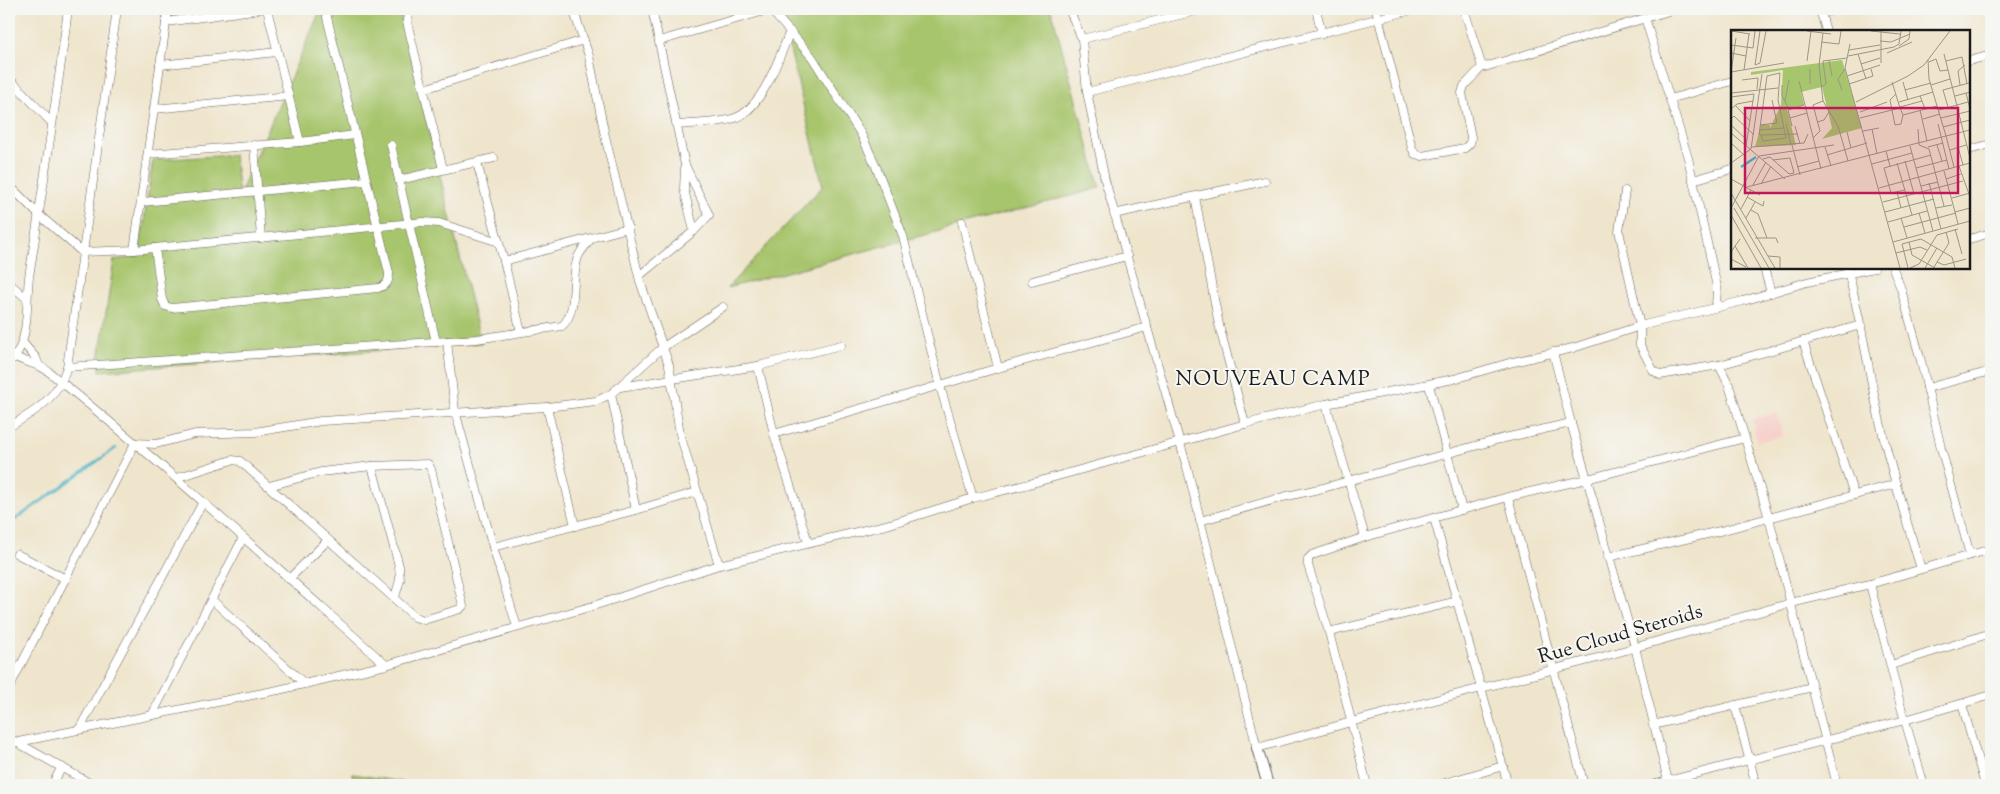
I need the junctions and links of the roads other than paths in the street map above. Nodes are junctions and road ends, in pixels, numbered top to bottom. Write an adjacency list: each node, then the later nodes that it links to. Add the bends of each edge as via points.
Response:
1 (68, 9): 41 (street)
2 (117, 9): 78 (street)
3 (168, 9): 22 (street)
4 (260, 9): 22 (street)
5 (267, 9): 29 (street)
6 (325, 9): 43 (street)
7 (411, 9): 36 (street, via 407,22)
8 (573, 9): 27 (street)
9 (652, 9): 28 (street)
10 (770, 9): 24 (street); 28 (street)
11 (1070, 9): 26 (street)
12 (1204, 9): 26 (street)
13 (1316, 9): 25 (street)
14 (1376, 9): 21 (street)
15 (1416, 9): 21 (street)
16 (1464, 9): 33 (street)
17 (1675, 9): 20 (street)
18 (1837, 9): 19 (street)
19 (1821, 11): 23 (street)
20 (1645, 18): 33 (street); 39 (street)
21 (1378, 19): 25 (street); 33 (street, via 1415,154 1422,156 1465,148 1470,143 1462,93 1464,86)
22 (166, 22): 32 (street)
23 (1826, 30)
24 (790, 31): 42 (street, via 776,66 754,105 745,114 720,121); 113 (street, via 812,57 861,134 875,164 903,236)
25 (1322, 34): 37 (street)
26 (1082, 39): 37 (street)
27 (584, 40): 36 (street); 69 (street)
28 (659, 41): 42 (street)
29 (277, 52): 32 (street); 38 (street)
30 (1991, 56): 31 (street)
31 (1970, 61)
32 (160, 65): 40 (street)
33 (1482, 66)
34 (9, 78): 41 (street)
35 (1731, 81): 39 (street)
36 (424, 89): 54 (street)
37 (1087, 92): 65 (street)
38 (289, 96): 40 (street); 44 (street)
39 (1670, 99): 56 (street)
40 (154, 109): 49 (street)
41 (51, 122): 64 (street)
42 (677, 125): 52 (street)
43 (355, 135): 44 (street); 57 (street)
44 (300, 142): 46 (street)
45 (1991, 144): 48 (street)
46 (254, 145): 49 (street); 61 (street)
47 (391, 145): 55 (street)
48 (1970, 150)
49 (148, 154): 63 (street)
50 (494, 158): 51 (street)
51 (477, 162): 54 (street); 75 (street)
52 (685, 165): 70 (street, via 684,188); 70 (street, via 709,213)
53 (1731, 169): 56 (street)
54 (444, 170): 55 (street)
55 (399, 180): 67 (street)
56 (1693, 180): 91 (street, via 1717,287)
57 (366, 181): 61 (street); 68 (street)
58 (1265, 182): 62 (street)
59 (9, 185): 64 (street)
60 (1625, 191): 93 (street, via 1619,223 1620,238)
61 (258, 192): 63 (street); 72 (street)
62 (1196, 198): 65 (street); 121 (street, via 1219,325)
63 (142, 202): 77 (street)
64 (38, 214): 78 (street); 89 (street)
65 (1114, 214): 79 (street)
66 (962, 222): 108 (street)
67 (409, 224): 68 (street); 75 (street, via 440,223); 98 (street)
68 (378, 227): 72 (street); 76 (street, via 389,273 385,286 172,308 165,306 162,298)
69 (628, 228): 73 (street); 85 (street)
70 (694, 230): 85 (street)
71 (1991, 233): 74 (street)
72 (261, 238): 76 (street)
73 (592, 238): 80 (street); 95 (street, via 578,257 573,299 566,323)
74 (1970, 239)
75 (499, 242): 80 (street)
76 (155, 248): 77 (street)
77 (134, 250): 78 (street)
78 (82, 252): 107 (street)
79 (1126, 256): 86 (street); 94 (street)
80 (504, 261): 95 (street)
81 (1764, 269): 88 (street)
82 (1865, 269): 84 (street)
83 (1893, 269): 115 (street)
84 (1848, 271): 88 (street); 92 (street)
85 (639, 276): 101 (street)
86 (1032, 281)
87 (9, 282): 89 (street)
88 (1771, 293): 91 (street)
89 (26, 298): 99 (street)
90 (723, 307): 101 (street)
91 (1716, 307): 93 (street)
92 (1861, 325): 97 (street); 132 (street)
93 (1640, 326): 102 (street); 104 (street, via 1640,345 1656,373 1668,375)
94 (1147, 327): 108 (street); 126 (street)
95 (521, 332): 96 (street)
96 (447, 341): 98 (street); 119 (street)
97 (1803, 341): 104 (street); 135 (street)
98 (436, 342): 107 (street)
99 (23, 343): 103 (street); 105 (street)
100 (840, 345): 106 (street)
101 (662, 348): 110 (street); 114 (street)
102 (1553, 352): 112 (street, via 1454,380); 120 (street)
103 (11, 355): 105 (street)
104 (1719, 365): 124 (street, via 1731,390)
105 (39, 366): 111 (street)
106 (758, 366): 110 (street); 123 (street)
107 (67, 367): 111 (street)
108 (998, 368): 113 (street)
109 (1991, 370): 115 (street)
110 (670, 378): 114 (street); 134 (street, via 680,434)
111 (62, 383): 122 (street, via 50,398); 125 (street)
112 (1428, 384): 117 (street); 127 (street)
113 (940, 386): 123 (street); 137 (street)
114 (620, 387): 116 (street)
115 (1927, 388): 152 (street)
116 (611, 394): 118 (street, via 596,401); 139 (street)
117 (1326, 404): 121 (street); 131 (street)
118 (547, 407): 119 (street); 144 (street)
119 (455, 411): 125 (street, via 321,421 255,432 196,434 156,444); 149 (street)
120 (1571, 423): 127 (street); 130 (street)
121 (1245, 424): 126 (street)
122 (9, 427)
123 (774, 434): 148 (street)
124 (1745, 438): 130 (street); 142 (street)
125 (136, 443): 129 (street); 156 (street)
126 (1180, 443): 137 (street); 143 (street)
127 (1446, 453): 131 (street); 140 (street)
128 (372, 466): 133 (street, via 321,472); 159 (street, via 399,566 400,580); 159 (street, via 428,464 463,606 419,619)
129 (176, 478): 133 (street, via 236,460); 138 (street)
130 (1588, 479): 136 (street); 153 (street)
131 (1349, 481): 143 (street); 145 (street)
132 (1896, 484): 135 (street); 155 (street)
133 (269, 486): 147 (street)
134 (697, 492): 139 (street); 154 (street)
135 (1854, 495): 142 (street)
136 (1508, 497): 140 (street); 169 (street)
137 (973, 498): 148 (street, via 890,524)
138 (203, 502): 146 (street); 181 (street)
139 (636, 510): 144 (street)
140 (1462, 510): 141 (street)
141 (1434, 518): 145 (street); 161 (street)
142 (1769, 518): 153 (street); 162 (street)
143 (1200, 521): 185 (street)
144 (576, 526): 149 (street)
145 (1365, 537): 164 (street, via 1318,551 1308,559)
146 (243, 538): 157 (street); 160 (street)
147 (328, 540): 157 (street); 159 (street)
148 (808, 542): 154 (street)
149 (493, 548): 163 (street)
150 (1991, 549): 152 (street, Rue Cloud Steroids)
151 (17, 554): 156 (street)
152 (1970, 555): 155 (street, Rue Cloud Steroids)
153 (1608, 557): 166 (street)
154 (719, 565): 163 (street)
155 (1921, 569): 158 (street, Rue Cloud Steroids)
156 (66, 578): 172 (street)
157 (289, 578): 167 (street)
158 (1870, 584): 162 (street, Rue Cloud Steroids); 168 (street)
159 (395, 597)
160 (212, 600): 170 (street); 177 (street)
161 (1458, 601): 164 (street); 173 (street)
162 (1791, 603): 166 (street, Rue Cloud Steroids); 171 (street)
163 (517, 627): 167 (street)
164 (1329, 632): 179 (street)
165 (1991, 633): 168 (street)
166 (1634, 647): 169 (street, Rue Cloud Steroids); 180 (street)
167 (386, 664): 170 (street)
168 (1891, 664): 178 (street)
169 (1553, 669): 173 (street, Rue Cloud Steroids); 196 (street)
170 (305, 684): 177 (street)
171 (1812, 687): 176 (street); 183 (street)
172 (9, 688)
173 (1482, 688): 179 (street, Rue Cloud Steroids); 187 (street)
174 (1991, 695): 175 (street)
175 (1962, 704): 178 (street); 201 (street)
176 (1736, 705): 180 (street); 186 (street)
177 (152, 715): 181 (street)
178 (1905, 720): 183 (street); 200 (street)
179 (1351, 722): 185 (street, Rue Cloud Steroids); 193 (street)
180 (1653, 725): 189 (street)
181 (80, 728): 184 (street)
182 (9, 738): 184 (street)
183 (1826, 740): 186 (street); 199 (street)
184 (18, 742): 188 (street)
185 (1257, 748): 192 (street)
186 (1750, 761): 189 (street); 198 (street)
187 (1503, 766): 194 (street); 195 (street)
188 (62, 767): 190 (street); 191 (street)
189 (1669, 783): 197 (street)
190 (52, 785)
191 (93, 785)
192 (1268, 785)
193 (1367, 785)
194 (1438, 785)
195 (1508, 785)
196 (1584, 785)
197 (1652, 785)
198 (1756, 785)
199 (1837, 785)
200 (1924, 785)
201 (1985, 785)

